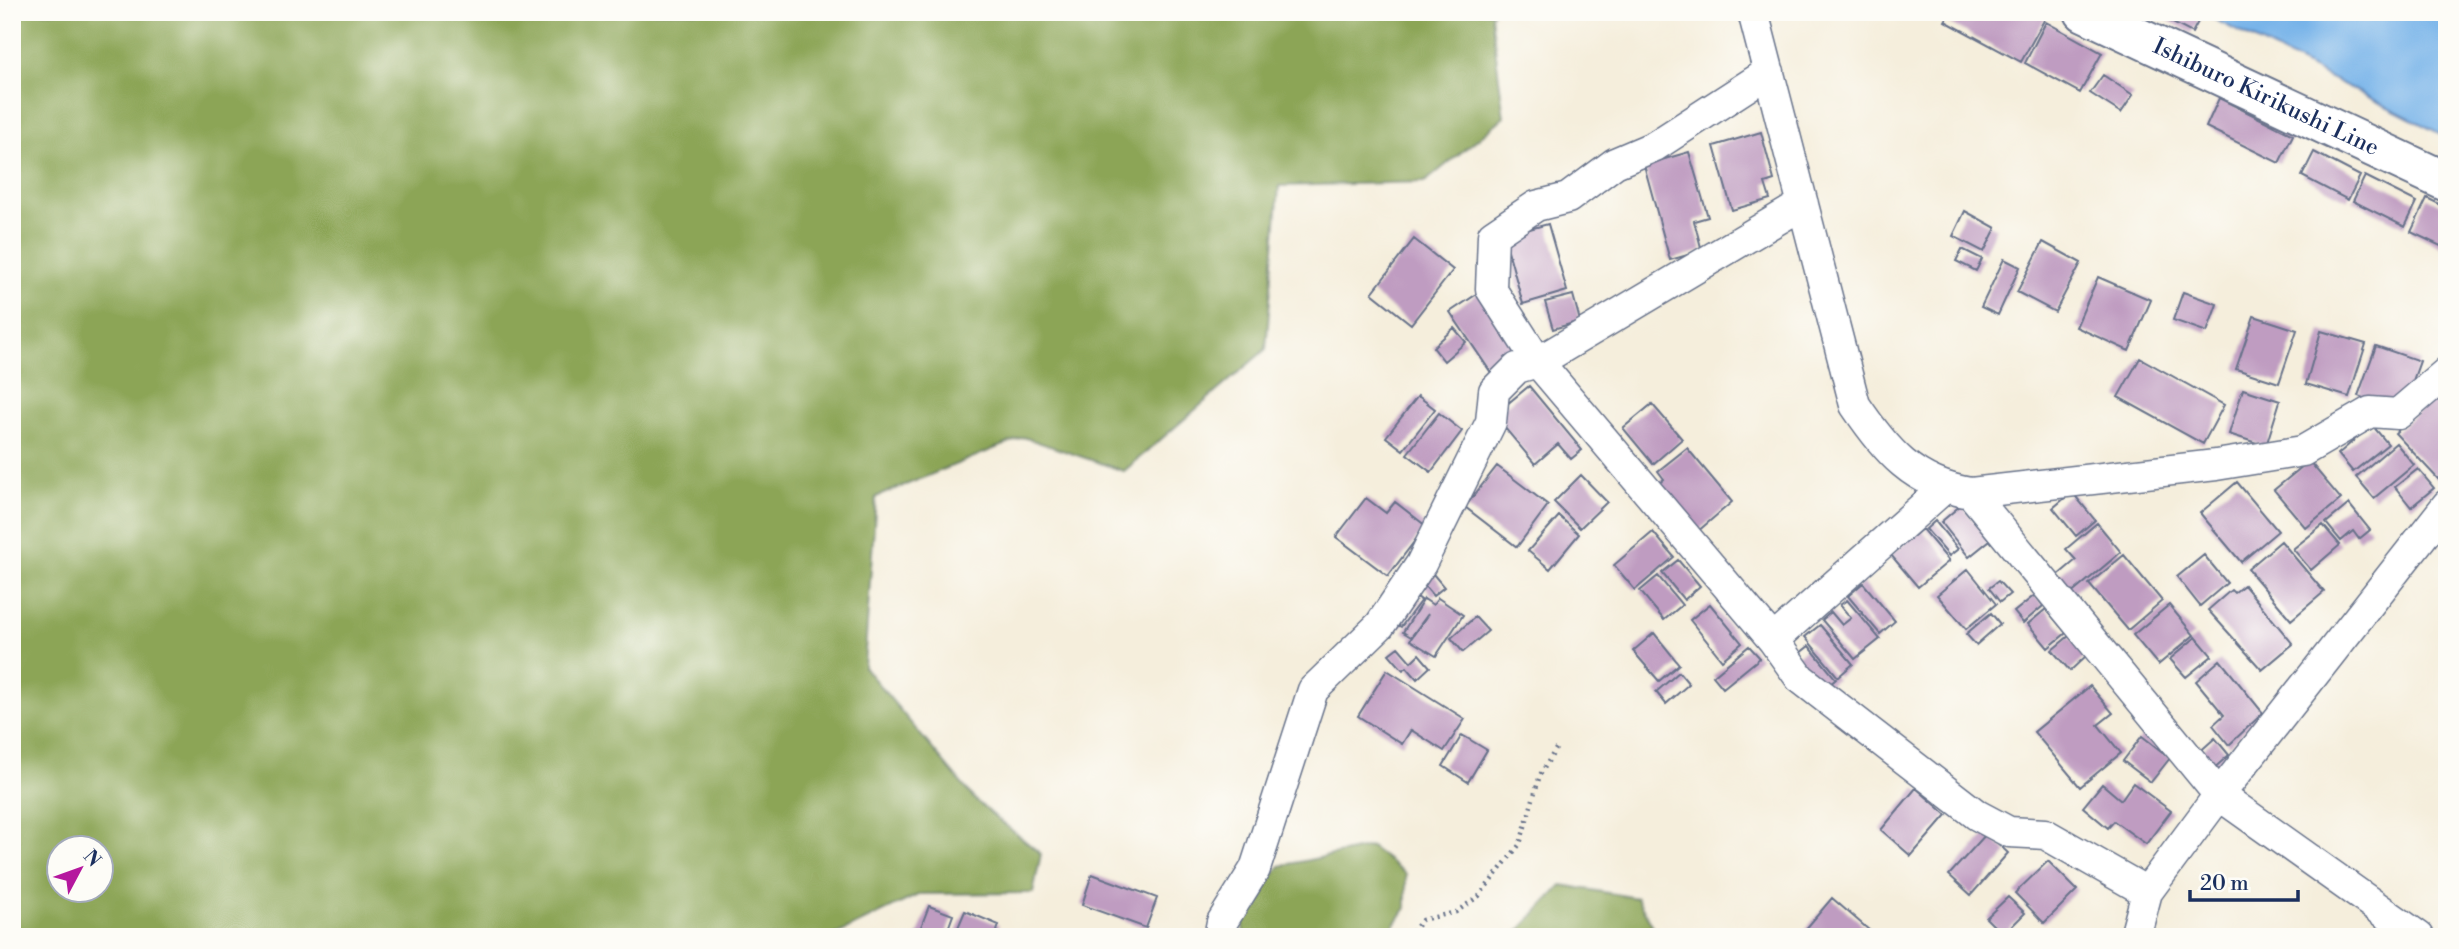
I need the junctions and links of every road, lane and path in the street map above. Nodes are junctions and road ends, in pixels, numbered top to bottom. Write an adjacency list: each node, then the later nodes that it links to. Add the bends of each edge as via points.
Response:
1 (1753, 12): 3 (street)
2 (2084, 12): 4 (main road, Ishiburo Kirikushi Line)
3 (1769, 72): 5 (street); 6 (street, via 1655,146 1615,163 1567,198 1536,206 1493,235 1491,289)
4 (2447, 182)
5 (1803, 204): 6 (street); 8 (street, via 1855,405 1880,442 1910,469)
6 (1538, 362): 10 (street); 14 (street, via 1517,368 1494,391 1491,422 1421,564 1380,625 1313,690 1255,869 1222,922)
7 (2447, 372): 8 (street, via 2398,414 2370,412 2302,451 2216,465)
8 (1957, 491): 10 (street); 12 (street)
9 (2447, 505): 12 (street)
10 (1773, 640): 13 (street, via 1800,678 1977,815 2009,832 2045,834)
11 (1557, 747): 15 (path, via 1540,775 1520,844 1479,896 1456,912 1422,920)
12 (2219, 795): 13 (street); 17 (street)
13 (2147, 892): 16 (street)
14 (1219, 937)
15 (1408, 937)
16 (2135, 937)
17 (2418, 937)

